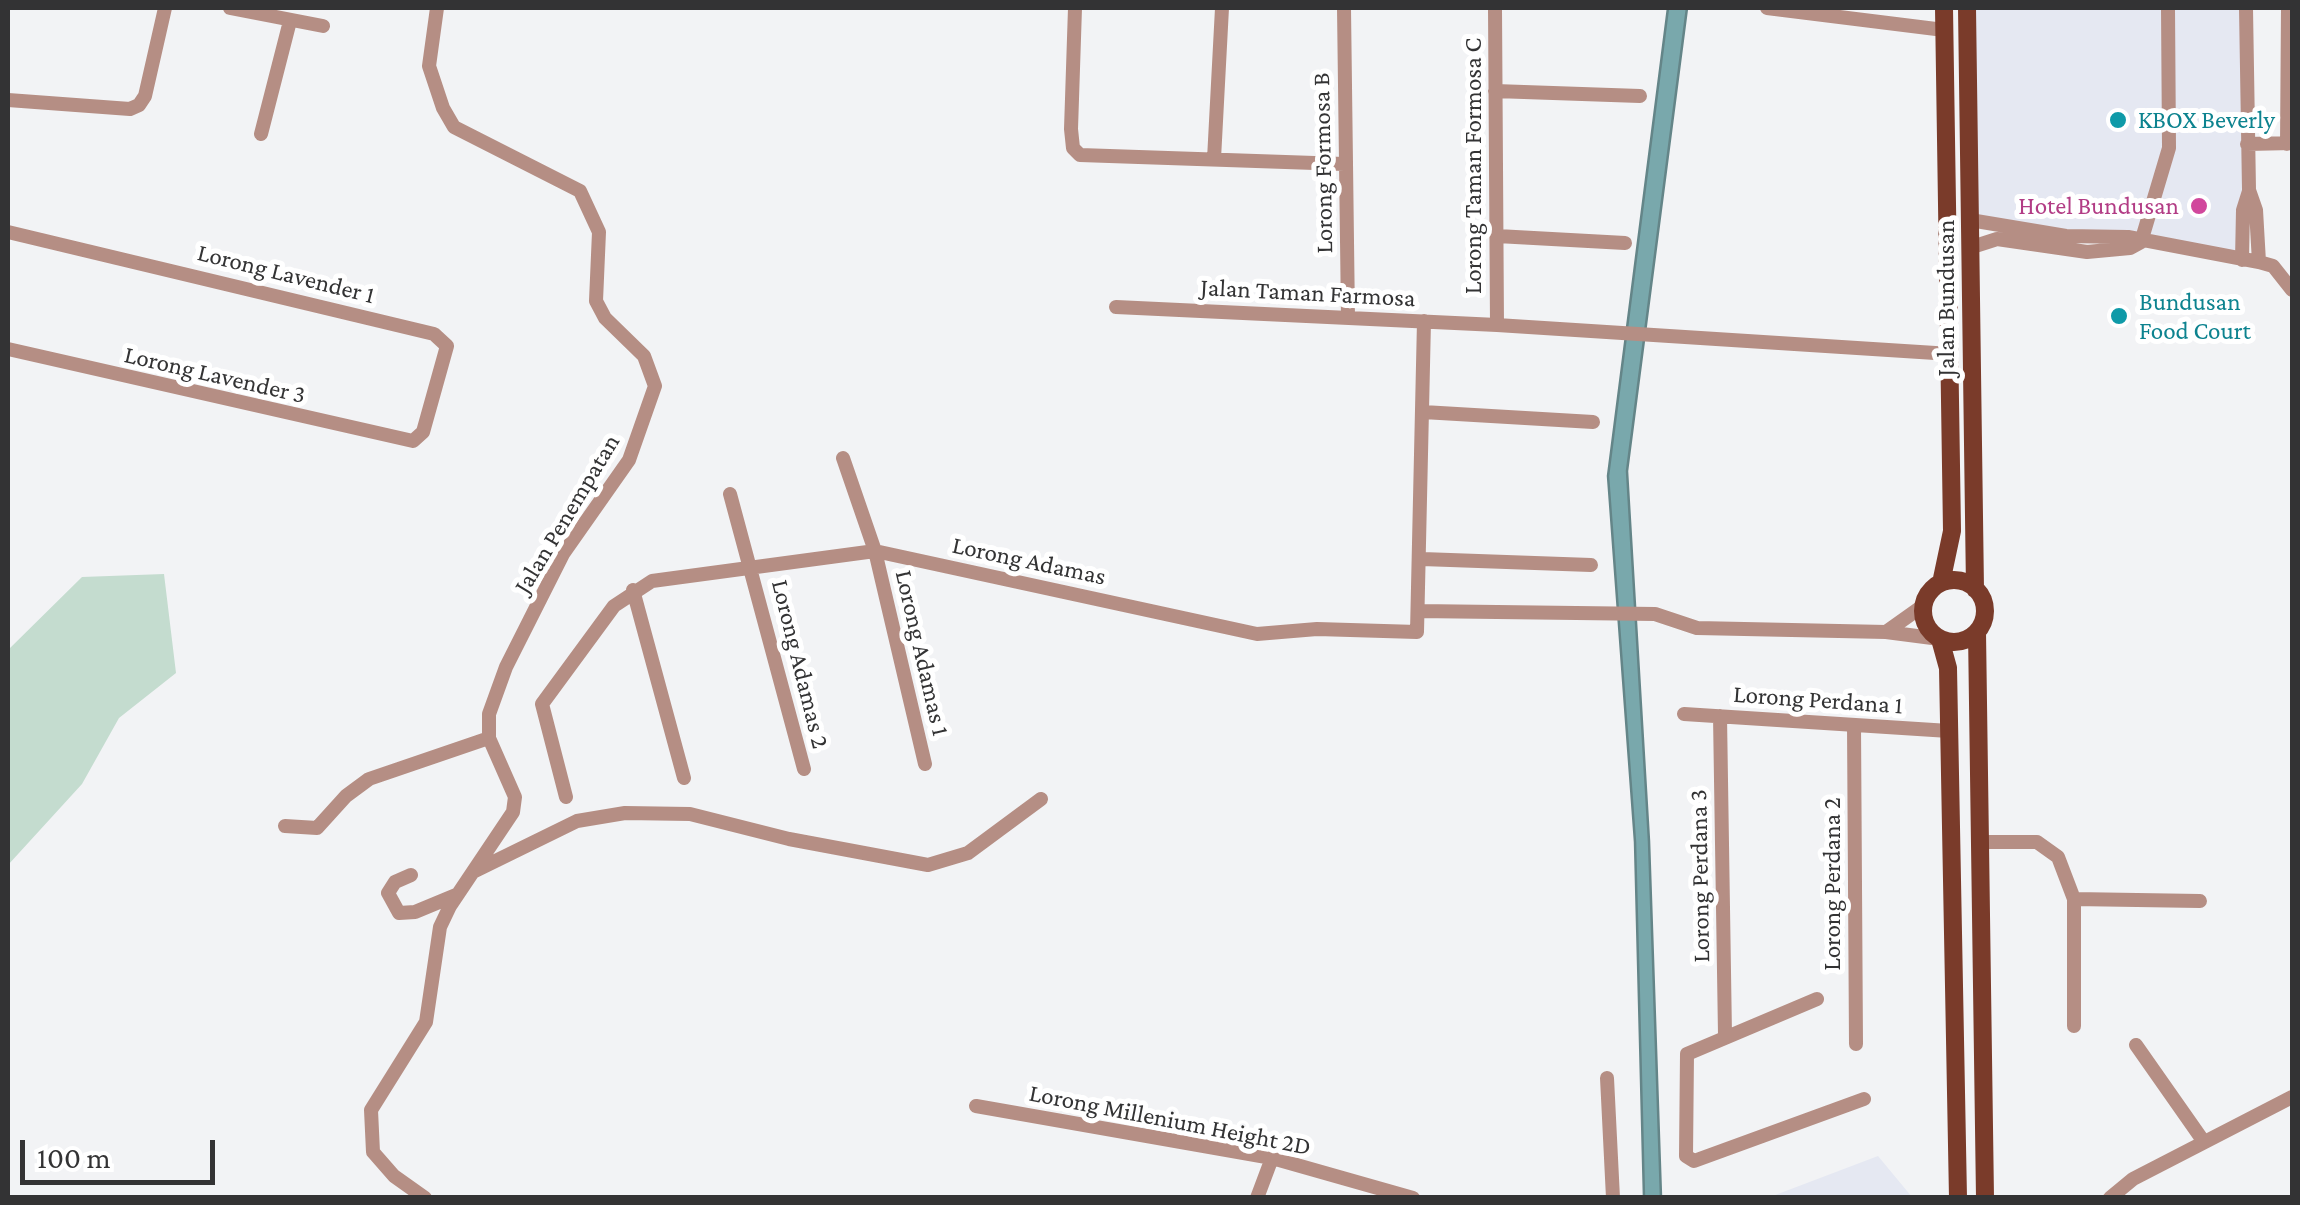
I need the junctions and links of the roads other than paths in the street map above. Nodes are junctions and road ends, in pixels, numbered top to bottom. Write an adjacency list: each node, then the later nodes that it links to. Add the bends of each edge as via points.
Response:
1 (165, 8): 19 (street, via 140,104 130,109)
2 (230, 8): 14 (street)
3 (438, 8): 64 (street, Jalan Penempatan, via 428,66 443,108 454,127 580,191 599,232 596,300 644,356 655,386 629,460 563,554 506,667)
4 (1075, 8): 23 (street, via 1073,148 1080,155)
5 (1222, 8): 23 (street)
6 (1344, 8): 24 (street, Lorong Formosa B)
7 (1495, 8): 17 (street, Lorong Taman Formosa C)
8 (1767, 8): 16 (street)
9 (1944, 8): 16 (main road, Jalan Bundusan)
10 (1967, 8): 26 (main road, Jalan Bundusan)
11 (2168, 8): 29 (street, via 2169,148)
12 (2246, 8): 22 (street)
13 (2288, 8): 21 (street)
14 (290, 21): 15 (street); 20 (street)
15 (323, 26)
16 (1944, 30): 38 (main road, Jalan Bundusan)
17 (1496, 91): 18 (street); 28 (street, Lorong Taman Formosa C)
18 (1640, 96)
19 (8, 100)
20 (261, 134)
21 (2290, 143): 22 (street)
22 (2247, 144): 25 (street)
23 (1214, 160): 24 (street)
24 (1344, 164): 37 (street, Lorong Formosa B)
25 (2249, 190): 32 (street); 33 (street)
26 (1970, 220): 29 (street); 31 (main road, Jalan Bundusan); 38 (main road, via 1960,236)
27 (8, 232): 45 (street, Lorong Lavender 1, via 434,334 447,346 424,432)
28 (1496, 236): 30 (street); 40 (street, Lorong Taman Formosa C)
29 (2142, 242): 31 (street, via 2087,252 1996,239); 32 (street)
30 (1625, 243)
31 (1969, 248): 53 (main road, Jalan Bundusan)
32 (2242, 260): 33 (street)
33 (2259, 262): 34 (street)
34 (2287, 270): 35 (street)
35 (2292, 290)
36 (1116, 307): 37 (street, Jalan Taman Farmosa)
37 (1348, 318): 39 (street, Jalan Taman Farmosa)
38 (1951, 318): 42 (main road, Jalan Bundusan)
39 (1424, 321): 40 (street, Jalan Taman Farmosa); 43 (street)
40 (1497, 324): 42 (street, Jalan Taman Farmosa)
41 (8, 349): 45 (street, Lorong Lavender 3)
42 (1951, 354): 52 (main road, Jalan Bundusan, via 1952,531)
43 (1423, 412): 44 (street); 49 (street)
44 (1593, 422)
45 (414, 441)
46 (844, 458): 48 (street, Lorong Adamas 1)
47 (730, 494): 51 (street, Lorong Adamas 2)
48 (875, 551): 51 (street, Lorong Adamas); 56 (street, Lorong Adamas, via 1258,634 1417,632); 65 (street, Lorong Adamas 1)
49 (1422, 559): 50 (street); 56 (street)
50 (1592, 565)
51 (752, 570): 54 (street, Lorong Adamas, via 652,581); 66 (street, Lorong Adamas 2)
52 (1941, 583): 53 (main road, via 1959,581); 55 (main road, Jalan Bundusan)
53 (1975, 589): 58 (main road, Jalan Bundusan, via 1985,608)
54 (633, 590): 67 (street); 68 (street, via 542,704)
55 (1924, 605): 57 (street); 59 (main road, via 1926,624)
56 (1418, 611): 57 (street, via 1655,614 1697,628)
57 (1886, 632): 59 (street)
58 (1977, 632): 59 (main road, via 1963,641); 71 (main road, Jalan Bundusan)
59 (1940, 638): 63 (main road, via 1948,668)
60 (1684, 714): 61 (street, Lorong Perdana 1)
61 (1720, 716): 62 (street, Lorong Perdana 1); 79 (street, Lorong Perdana 3)
62 (1854, 724): 63 (street, Lorong Perdana 1); 80 (street, Lorong Perdana 2)
63 (1949, 731): 92 (main road)
64 (489, 738): 70 (street, via 369,779 318,828); 72 (street, via 514,805)
65 (924, 764)
66 (804, 770)
67 (684, 778)
68 (566, 797)
69 (1040, 799): 72 (street, via 968,853 928,865 690,814 624,813 577,821)
70 (285, 826)
71 (1979, 842): 75 (street, via 2050,847); 93 (main road, Jalan Bundusan)
72 (472, 873): 74 (street)
73 (411, 875): 74 (street, via 388,892 399,913)
74 (456, 895): 88 (street, via 440,928 426,1022 371,1110 373,1152)
75 (2074, 899): 76 (street); 78 (street)
76 (2200, 901)
77 (1817, 1000): 79 (street)
78 (2074, 1026)
79 (1726, 1035): 84 (street, via 1684,1061 1690,1160)
80 (1856, 1044)
81 (2136, 1045): 86 (street)
82 (1607, 1078): 91 (street)
83 (2292, 1097): 86 (street)
84 (1864, 1098)
85 (976, 1106): 87 (street, Lorong Millenium Height 2D)
86 (2204, 1142): 94 (street)
87 (1272, 1158): 89 (street); 90 (street, Lorong Millenium Height 2D)
88 (424, 1198)
89 (1257, 1198)
90 (1413, 1198)
91 (1613, 1198)
92 (1958, 1198)
93 (1984, 1198)
94 (2110, 1198)

